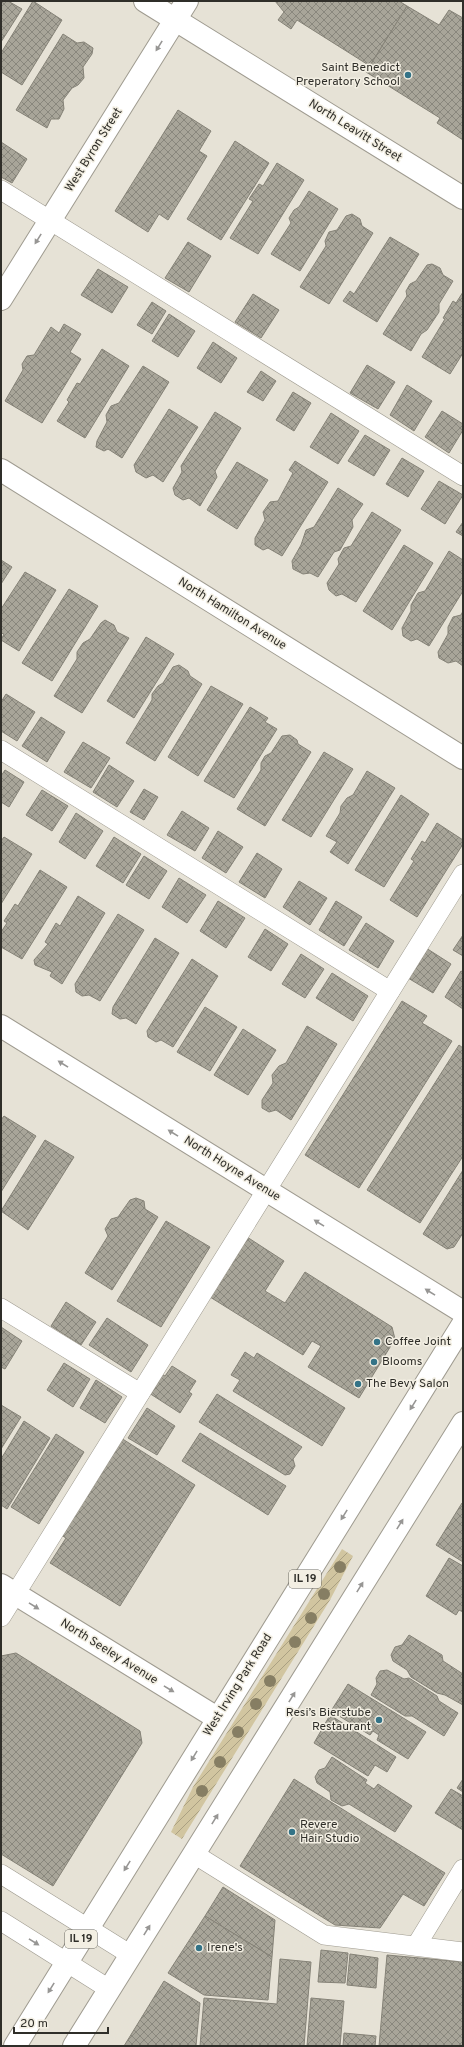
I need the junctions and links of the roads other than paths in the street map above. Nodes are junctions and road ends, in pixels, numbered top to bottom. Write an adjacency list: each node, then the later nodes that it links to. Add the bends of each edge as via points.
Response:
1 (145, 1): 3 (street, North Leavitt Street)
2 (187, 1): 3 (street, West Byron Street)
3 (176, 20): 5 (street, North Leavitt Street); 6 (street, West Byron Street, one-way to 6)
4 (1, 190): 6 (lane)
5 (463, 198)
6 (50, 220): 7 (street, West Byron Street, one-way to 7); 9 (lane)
7 (1, 299)
8 (1, 470): 11 (street, North Hamilton Avenue)
9 (463, 476)
10 (1, 750): 13 (lane)
11 (463, 758)
12 (463, 874): 13 (lane)
13 (390, 991): 15 (lane)
14 (1, 1026): 15 (street, North Hoyne Avenue, one-way to 14)
15 (266, 1190): 17 (street, North Hoyne Avenue, one-way to 15); 19 (lane)
16 (1, 1308): 19 (lane)
17 (463, 1312)
18 (463, 1324): 23 (street, West Irving Park Road / IL 19, one-way to 23)
19 (140, 1393): 21 (lane)
20 (463, 1423): 24 (street, one-way to 20)
21 (8, 1590): 22 (lane); 23 (street, North Seeley Avenue, one-way to 23)
22 (1, 1617)
23 (217, 1718): 28 (street, West Irving Park Road / IL 19, one-way to 28)
24 (194, 1854): 29 (lane, via 324,1935); 31 (street, one-way to 24)
25 (463, 1870): 29 (lane)
26 (1, 1874): 28 (lane)
27 (1, 1921): 32 (lane, one-way to 32)
28 (88, 1929): 31 (lane); 32 (street, West Irving Park Road / IL 19)
29 (416, 1946): 30 (lane)
30 (463, 1952)
31 (130, 1955): 33 (street)
32 (67, 1962): 33 (lane); 34 (street, West Irving Park Road / IL 19, one-way to 34)
33 (109, 1989): 35 (street)
34 (15, 2046)
35 (74, 2046)

